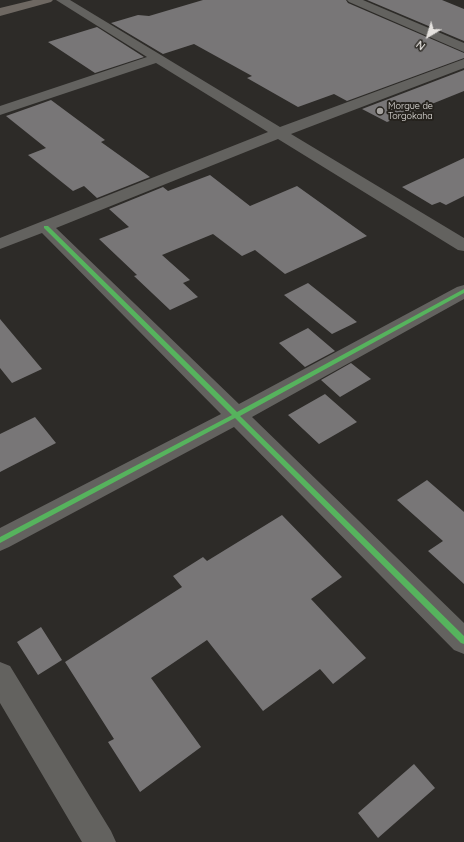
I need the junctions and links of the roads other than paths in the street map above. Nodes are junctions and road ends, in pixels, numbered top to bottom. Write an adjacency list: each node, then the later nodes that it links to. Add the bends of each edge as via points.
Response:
1 (47, 0): 4 (main road)
2 (62, 0): 6 (street)
3 (353, 0): 5 (street)
4 (0, 12)
5 (464, 48)
6 (157, 58): 8 (street); 9 (street)
7 (464, 64): 9 (street)
8 (0, 111)
9 (279, 133): 10 (street); 12 (street)
10 (46, 227): 11 (street); 14 (street)
11 (0, 244)
12 (464, 246)
13 (464, 291): 14 (street)
14 (235, 416): 15 (street); 16 (street)
15 (0, 540)
16 (464, 641)
17 (0, 676): 18 (street)
18 (100, 842)

